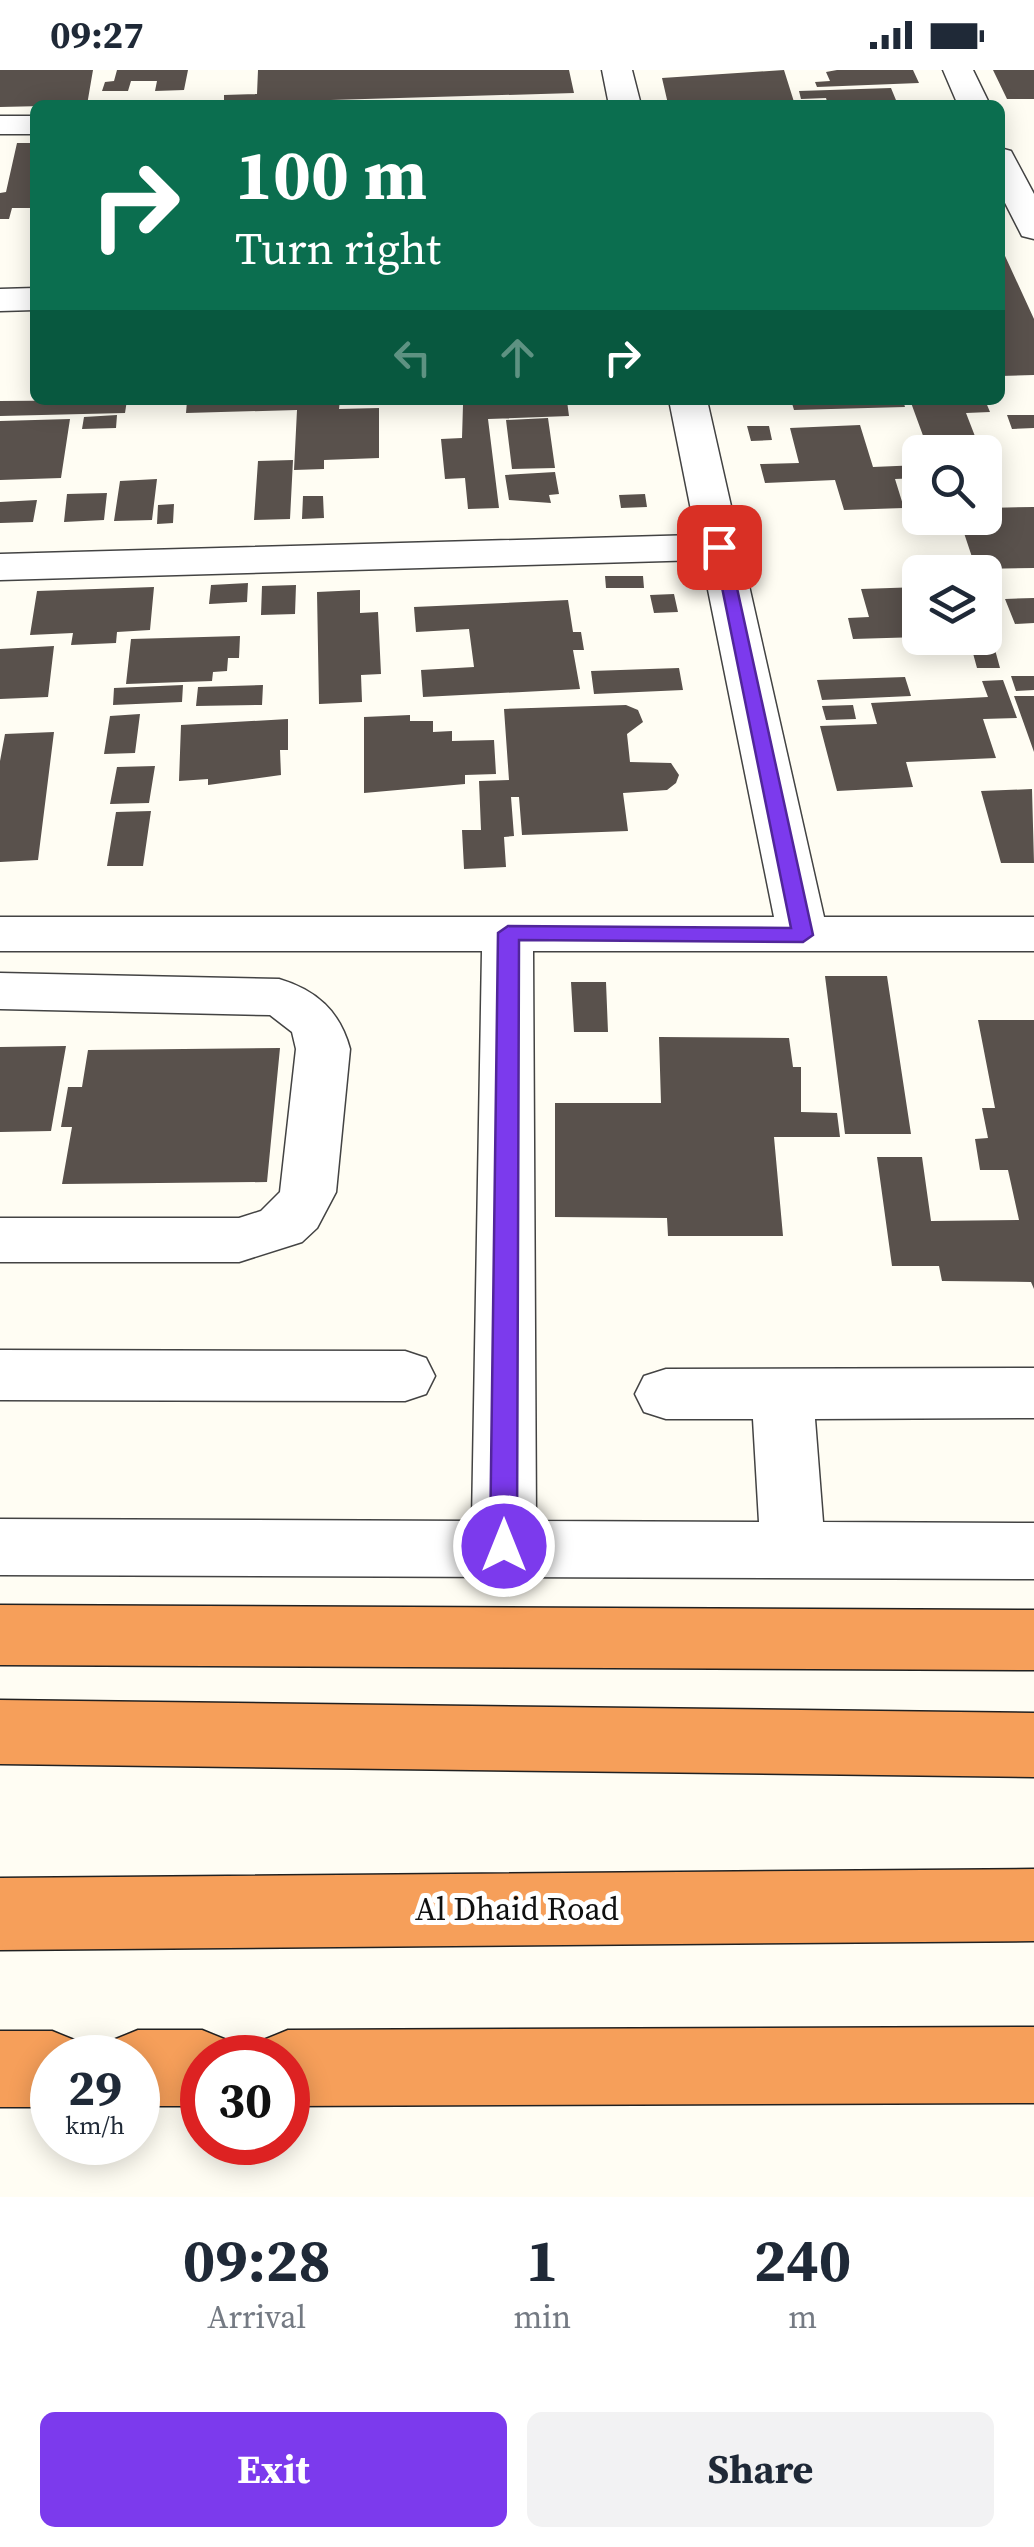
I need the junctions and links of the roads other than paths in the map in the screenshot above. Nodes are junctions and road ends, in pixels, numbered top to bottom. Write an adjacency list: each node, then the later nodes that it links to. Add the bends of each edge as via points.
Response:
1 (617, 70): 3 (street)
2 (958, 70): 4 (street)
3 (623, 100)
4 (972, 100)
5 (30, 125): 6 (street)
6 (0, 126)
7 (1006, 157): 8 (street)
8 (1034, 229)
9 (30, 299): 10 (street)
10 (0, 300)
11 (689, 405): 12 (street)
12 (719, 547): 13 (street); 17 (street)
13 (0, 566)
14 (508, 933): 15 (street); 17 (street); 25 (street)
15 (0, 934)
16 (1034, 934): 17 (street)
17 (803, 935)
18 (0, 991): 19 (street, via 279,997 319,1027 323,1048 308,1192 286,1226 239,1240)
19 (0, 1240)
20 (0, 1375): 21 (street)
21 (406, 1376)
22 (782, 1393): 23 (street); 24 (street); 27 (street)
23 (1034, 1393)
24 (666, 1394)
25 (504, 1546): 26 (street); 27 (street)
26 (0, 1547)
27 (793, 1550): 28 (street)
28 (1034, 1551)
29 (0, 1635): 30 (highway)
30 (1034, 1640)
31 (0, 1732): 32 (highway)
32 (1034, 1746)
33 (1034, 1905): 34 (highway, Al Dhaid Road)
34 (0, 1914)
35 (1034, 2065): 36 (highway)
36 (310, 2068)
37 (0, 2069): 38 (highway)
38 (30, 2069)

